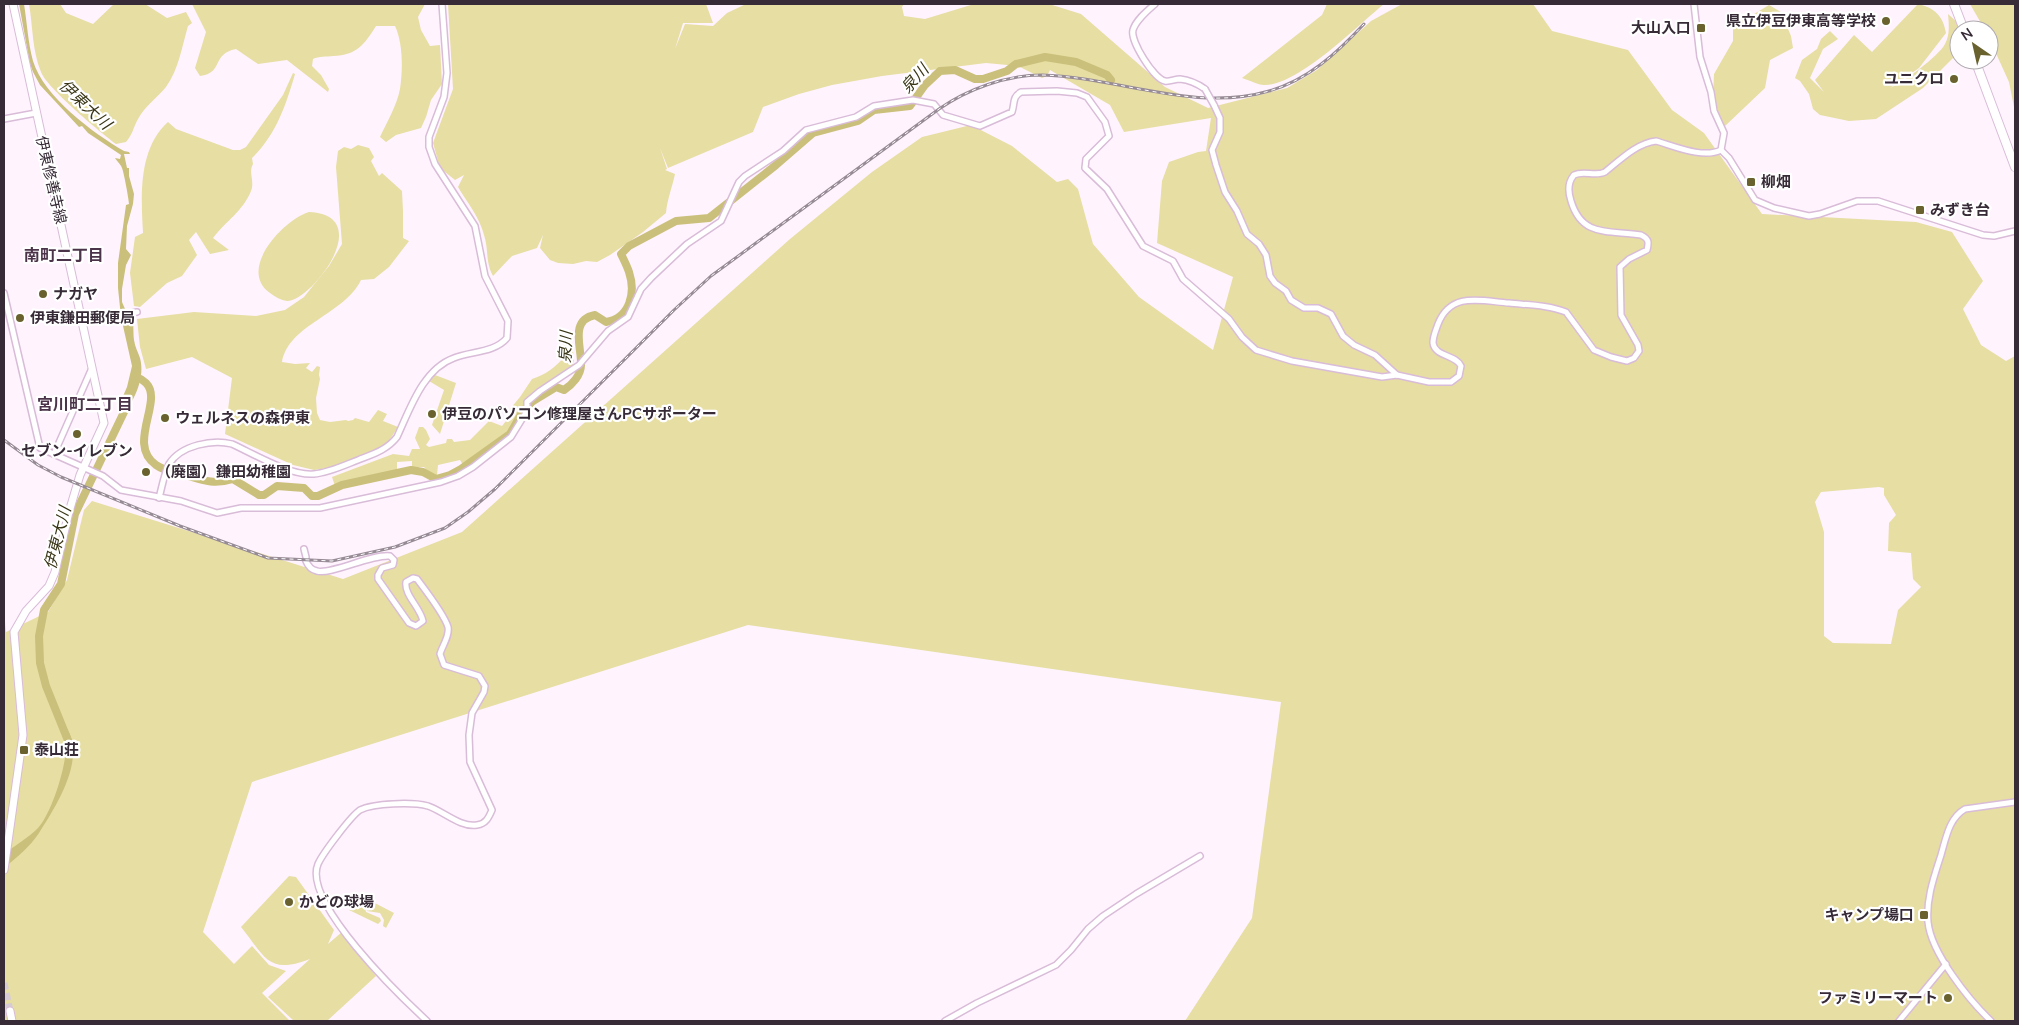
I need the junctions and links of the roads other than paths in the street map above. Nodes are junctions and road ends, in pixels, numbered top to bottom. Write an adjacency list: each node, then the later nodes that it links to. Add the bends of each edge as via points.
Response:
1 (13, 4): 8 (main road, 伊東修善寺線)
2 (442, 4): 20 (street, via 447,73 444,96 429,137 429,147 435,164 475,226 486,276 508,321 507,338 498,345 455,357 440,365 424,383 391,445 316,474 290,470 225,442 193,447 178,455 169,465)
3 (1155, 4): 17 (street, bridge, via 1134,28 1133,40 1158,78 1165,81 1180,79 1205,89 1220,118 1220,132 1212,150 1225,192 1247,234 1266,255 1270,276 1291,300 1304,308 1318,308 1332,314 1343,336 1374,355)
4 (1694, 4): 10 (street, via 1700,57 1714,111 1724,133)
5 (1954, 4): 6 (highway)
6 (1960, 20)
7 (1979, 70): 11 (highway)
8 (36, 113): 9 (street); 16 (main road, 伊東修善寺線)
9 (4, 119)
10 (1721, 150): 12 (street, via 1755,200 1774,208 1809,216 1857,201 1878,202 1983,235); 17 (street, via 1714,154 1648,141 1605,172 1599,175 1577,173 1570,181 1570,197 1581,222 1604,231 1641,235 1649,243 1647,250 1628,259 1620,267 1622,315 1639,351 1634,358 1619,359 1594,350 1566,312 1555,308 1471,300 1452,305 1444,311 1434,335 1436,350 1456,359 1461,366 1456,380 1429,382)
11 (2015, 167)
12 (2015, 231)
13 (4, 293): 18 (street, via 40,448)
14 (137, 312): 15 (street)
15 (117, 316)
16 (92, 366): 18 (street); 19 (main road, 伊東修善寺線, via 104,423)
17 (1397, 375): 20 (street, via 1382,377 1283,359 1256,350 1242,338 1229,319 1183,279 1173,261 1143,246 1107,189 1085,168 1086,159 1109,136 1105,122 1087,97 1077,93 1021,92 1016,94 1012,112 980,126 943,115 934,104 921,100 905,101 874,106 856,117 806,130 783,151 745,176 721,221 687,244 650,278 628,317 608,331 584,361 527,402 528,411 511,436 458,476 320,508 241,508 217,513)
18 (54, 454): 19 (street)
19 (86, 468): 20 (street, via 121,490); 24 (main road, 伊東修善寺線, via 68,512 49,586 26,612 14,632 23,735)
20 (159, 498)
21 (304, 550): 28 (street, via 310,567 324,572 390,556 394,560 393,565 382,568 378,579 409,623 416,626 423,620 405,587 406,582 413,578 418,579 448,628 440,654 444,664 479,676 485,686 472,713 469,735 470,762 492,810 487,821 470,825 416,804 366,808 355,814 324,853 316,876 321,895 336,921 394,989)
22 (2015, 802): 25 (street, via 1965,809 1951,823 1931,884 1928,910 1928,924)
23 (1200, 856): 29 (street, via 1104,916 1056,964)
24 (4, 870)
25 (1946, 964): 30 (street); 31 (street, via 1973,1004)
26 (10, 1011): 27 (main road)
27 (12, 1021)
28 (427, 1021)
29 (945, 1021)
30 (1899, 1021)
31 (1991, 1021)

